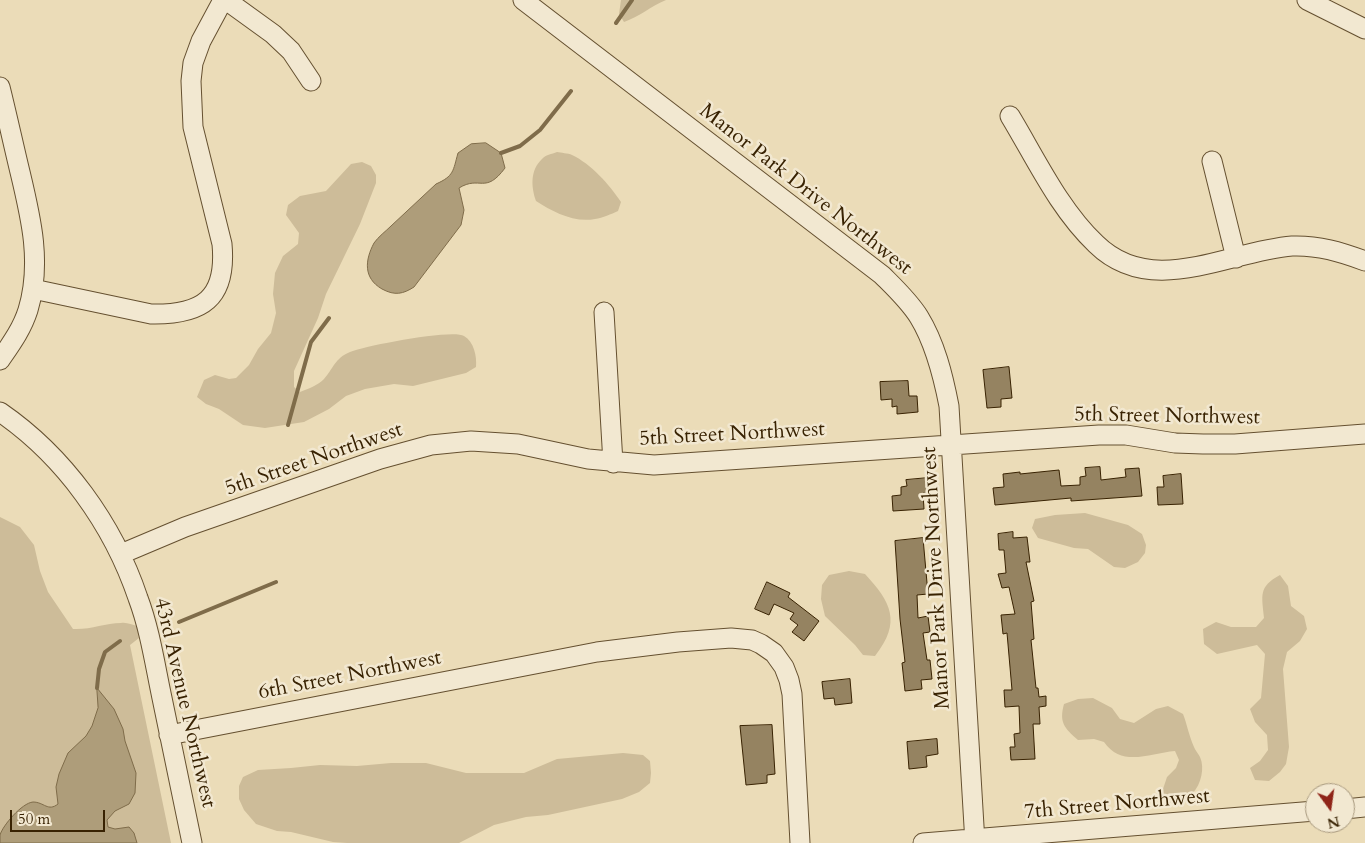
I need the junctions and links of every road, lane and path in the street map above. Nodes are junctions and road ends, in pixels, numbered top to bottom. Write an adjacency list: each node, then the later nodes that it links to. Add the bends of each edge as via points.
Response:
1 (224, 0): 5 (street, via 273,34 292,52); 11 (street, via 201,41 191,81 193,127 222,244 222,275 216,289 197,307 169,314 151,314)
2 (524, 0): 16 (street, Manor Park Drive Northwest, via 882,275 919,316 929,338 949,406)
3 (1307, 0): 4 (street)
4 (1365, 29)
5 (311, 81)
6 (0, 87): 11 (street, via 36,253)
7 (1010, 116): 9 (street, via 1077,223 1113,258 1150,270 1173,271)
8 (1212, 161): 9 (street)
9 (1236, 258): 10 (street, via 1270,249 1312,246 1332,249)
10 (1365, 261)
11 (33, 289): 13 (street, via 18,334)
12 (604, 312): 17 (street)
13 (0, 360)
14 (0, 412): 18 (street, 43rd Avenue Northwest, via 32,437 67,473)
15 (1365, 434): 16 (street, 5th Street Northwest, via 1235,444 1175,443 1126,435 1099,435)
16 (952, 444): 17 (street, 5th Street Northwest, via 654,465); 21 (street, Manor Park Drive Northwest)
17 (613, 463): 18 (street, 5th Street Northwest, via 518,444 471,441 431,445 380,459 185,527)
18 (121, 554): 19 (street, 43rd Avenue Northwest, via 141,607)
19 (169, 735): 22 (street, 43rd Avenue Northwest); 23 (street, 6th Street Northwest, via 606,651 731,638 752,640 774,653 784,667 792,694)
20 (1305, 812): 21 (street, 7th Street Northwest)
21 (975, 842): 24 (street, 7th Street Northwest)
22 (192, 843)
23 (800, 843)
24 (923, 843)

